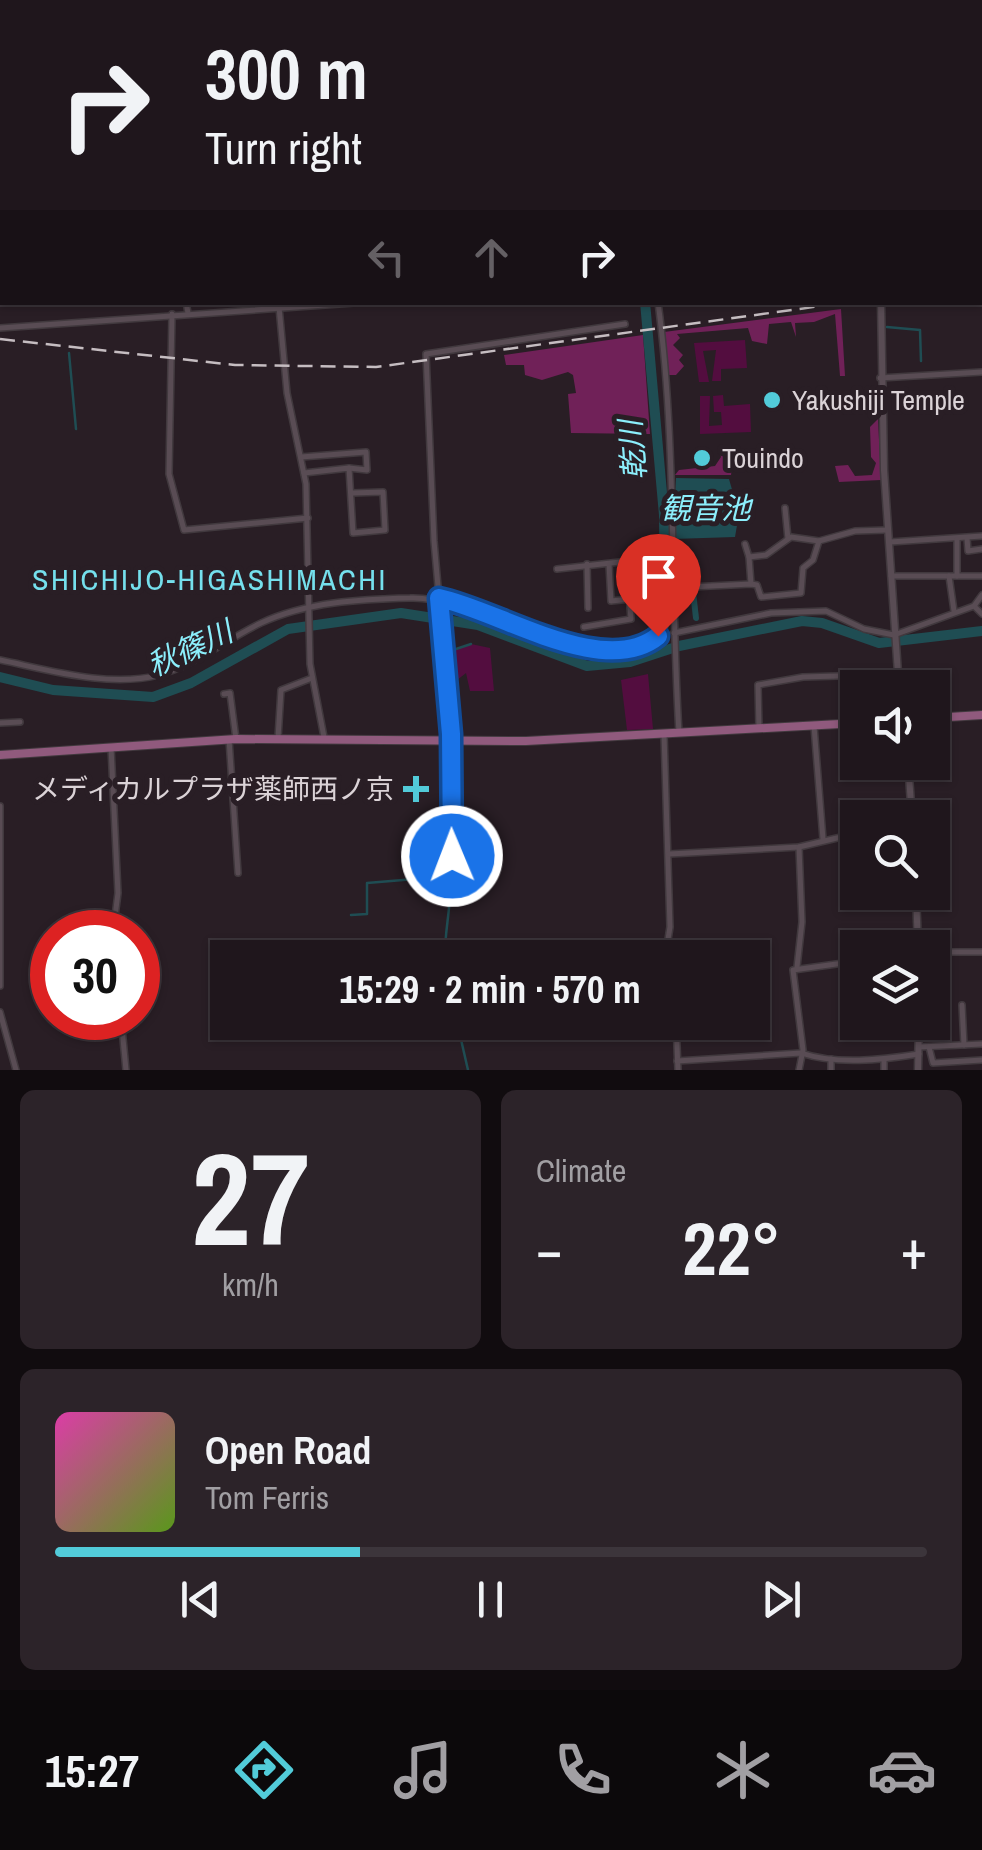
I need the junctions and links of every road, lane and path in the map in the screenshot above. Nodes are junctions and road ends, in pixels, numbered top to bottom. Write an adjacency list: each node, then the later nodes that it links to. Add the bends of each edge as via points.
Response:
1 (187, 305): 7 (street)
2 (226, 305): 6 (street)
3 (279, 305): 6 (street); 13 (street, via 287,392)
4 (658, 305): 37 (street, via 673,480)
5 (881, 305): 12 (main road)
6 (227, 311): 7 (street)
7 (188, 313): 8 (street)
8 (172, 314): 10 (street); 18 (street, via 169,474 184,530)
9 (625, 324): 39 (street, via 426,354)
10 (0, 328)
11 (982, 372): 12 (street)
12 (880, 378): 19 (main road)
13 (302, 457): 14 (street, via 366,452 367,470); 15 (street)
14 (350, 468): 15 (street); 16 (street)
15 (304, 472): 18 (street)
16 (352, 493): 16 (street, via 353,533 386,530 384,492)
17 (785, 508): 22 (street)
18 (308, 518): 46 (street)
19 (888, 530): 24 (street, via 856,530); 25 (main road)
20 (982, 536): 21 (street)
21 (967, 538): 23 (street); 27 (street, via 968,550)
22 (788, 539): 24 (street); 28 (street)
23 (957, 540): 25 (street); 34 (street)
24 (818, 542): 36 (street, via 813,560 802,568 801,593 761,597)
25 (890, 542): 32 (main road)
26 (745, 544): 28 (street)
27 (982, 549)
28 (748, 558): 36 (street)
29 (587, 564): 30 (street); 31 (street); 44 (street)
30 (609, 564): 40 (street, via 610,601); 40 (street, via 630,561)
31 (557, 569)
32 (892, 576): 33 (street); 51 (main road)
33 (949, 576): 34 (street); 47 (street)
34 (957, 576): 35 (street)
35 (982, 576)
36 (751, 584): 37 (street)
37 (671, 588): 41 (street)
38 (982, 596): 43 (street)
39 (439, 599): 42 (street, via 597,650 651,642 658,636); 46 (street); 69 (street)
40 (631, 599): 45 (street)
41 (672, 605): 42 (street); 50 (street)
42 (660, 606): 45 (street)
43 (974, 606): 47 (street); 48 (street)
44 (588, 608)
45 (630, 608): 49 (street, via 630,620)
46 (309, 610): 52 (street, via 258,624 176,669 144,678 55,672); 55 (street)
47 (954, 611): 51 (street)
48 (982, 614)
49 (584, 627)
50 (674, 634): 51 (street, via 772,613 826,612); 64 (street)
51 (894, 635): 53 (main road)
52 (0, 660)
53 (898, 670)
54 (840, 677): 63 (street, via 758,685)
55 (312, 678): 66 (street); 67 (street, via 280,690)
56 (230, 692): 68 (street)
57 (982, 714): 58 (main road)
58 (950, 717)
59 (20, 722): 60 (street)
60 (0, 723)
61 (840, 724): 62 (main road)
62 (814, 726): 63 (main road); 74 (street)
63 (759, 729): 64 (main road)
64 (680, 733): 65 (main road)
65 (664, 734): 69 (main road); 76 (street)
66 (324, 737): 67 (main road); 69 (main road)
67 (278, 738): 68 (main road)
68 (233, 739): 70 (main road); 78 (street)
69 (450, 741): 77 (street)
70 (111, 747): 71 (main road); 79 (street)
71 (0, 755)
72 (0, 806): 85 (street)
73 (840, 836): 74 (street)
74 (823, 839): 75 (street)
75 (799, 846): 76 (street); 84 (street)
76 (668, 854): 80 (street)
77 (447, 864)
78 (238, 873)
79 (115, 910)
80 (668, 940)
81 (950, 952): 82 (street)
82 (982, 952)
83 (840, 963): 84 (street)
84 (797, 967): 95 (street)
85 (0, 986)
86 (962, 1005): 92 (street)
87 (0, 1012): 100 (street)
88 (123, 1040): 101 (street)
89 (676, 1040): 99 (street)
90 (919, 1040): 94 (main road)
91 (982, 1044): 92 (street)
92 (964, 1045): 93 (street)
93 (929, 1047): 94 (street); 98 (street, via 933,1062)
94 (919, 1050): 97 (street); 106 (main road)
95 (801, 1053): 96 (street); 99 (street); 103 (street)
96 (831, 1059): 97 (street); 104 (street)
97 (884, 1059): 105 (street)
98 (982, 1060)
99 (677, 1061): 102 (street)
100 (16, 1070)
101 (126, 1070)
102 (678, 1070)
103 (799, 1070)
104 (831, 1070)
105 (884, 1070)
106 (918, 1070)

